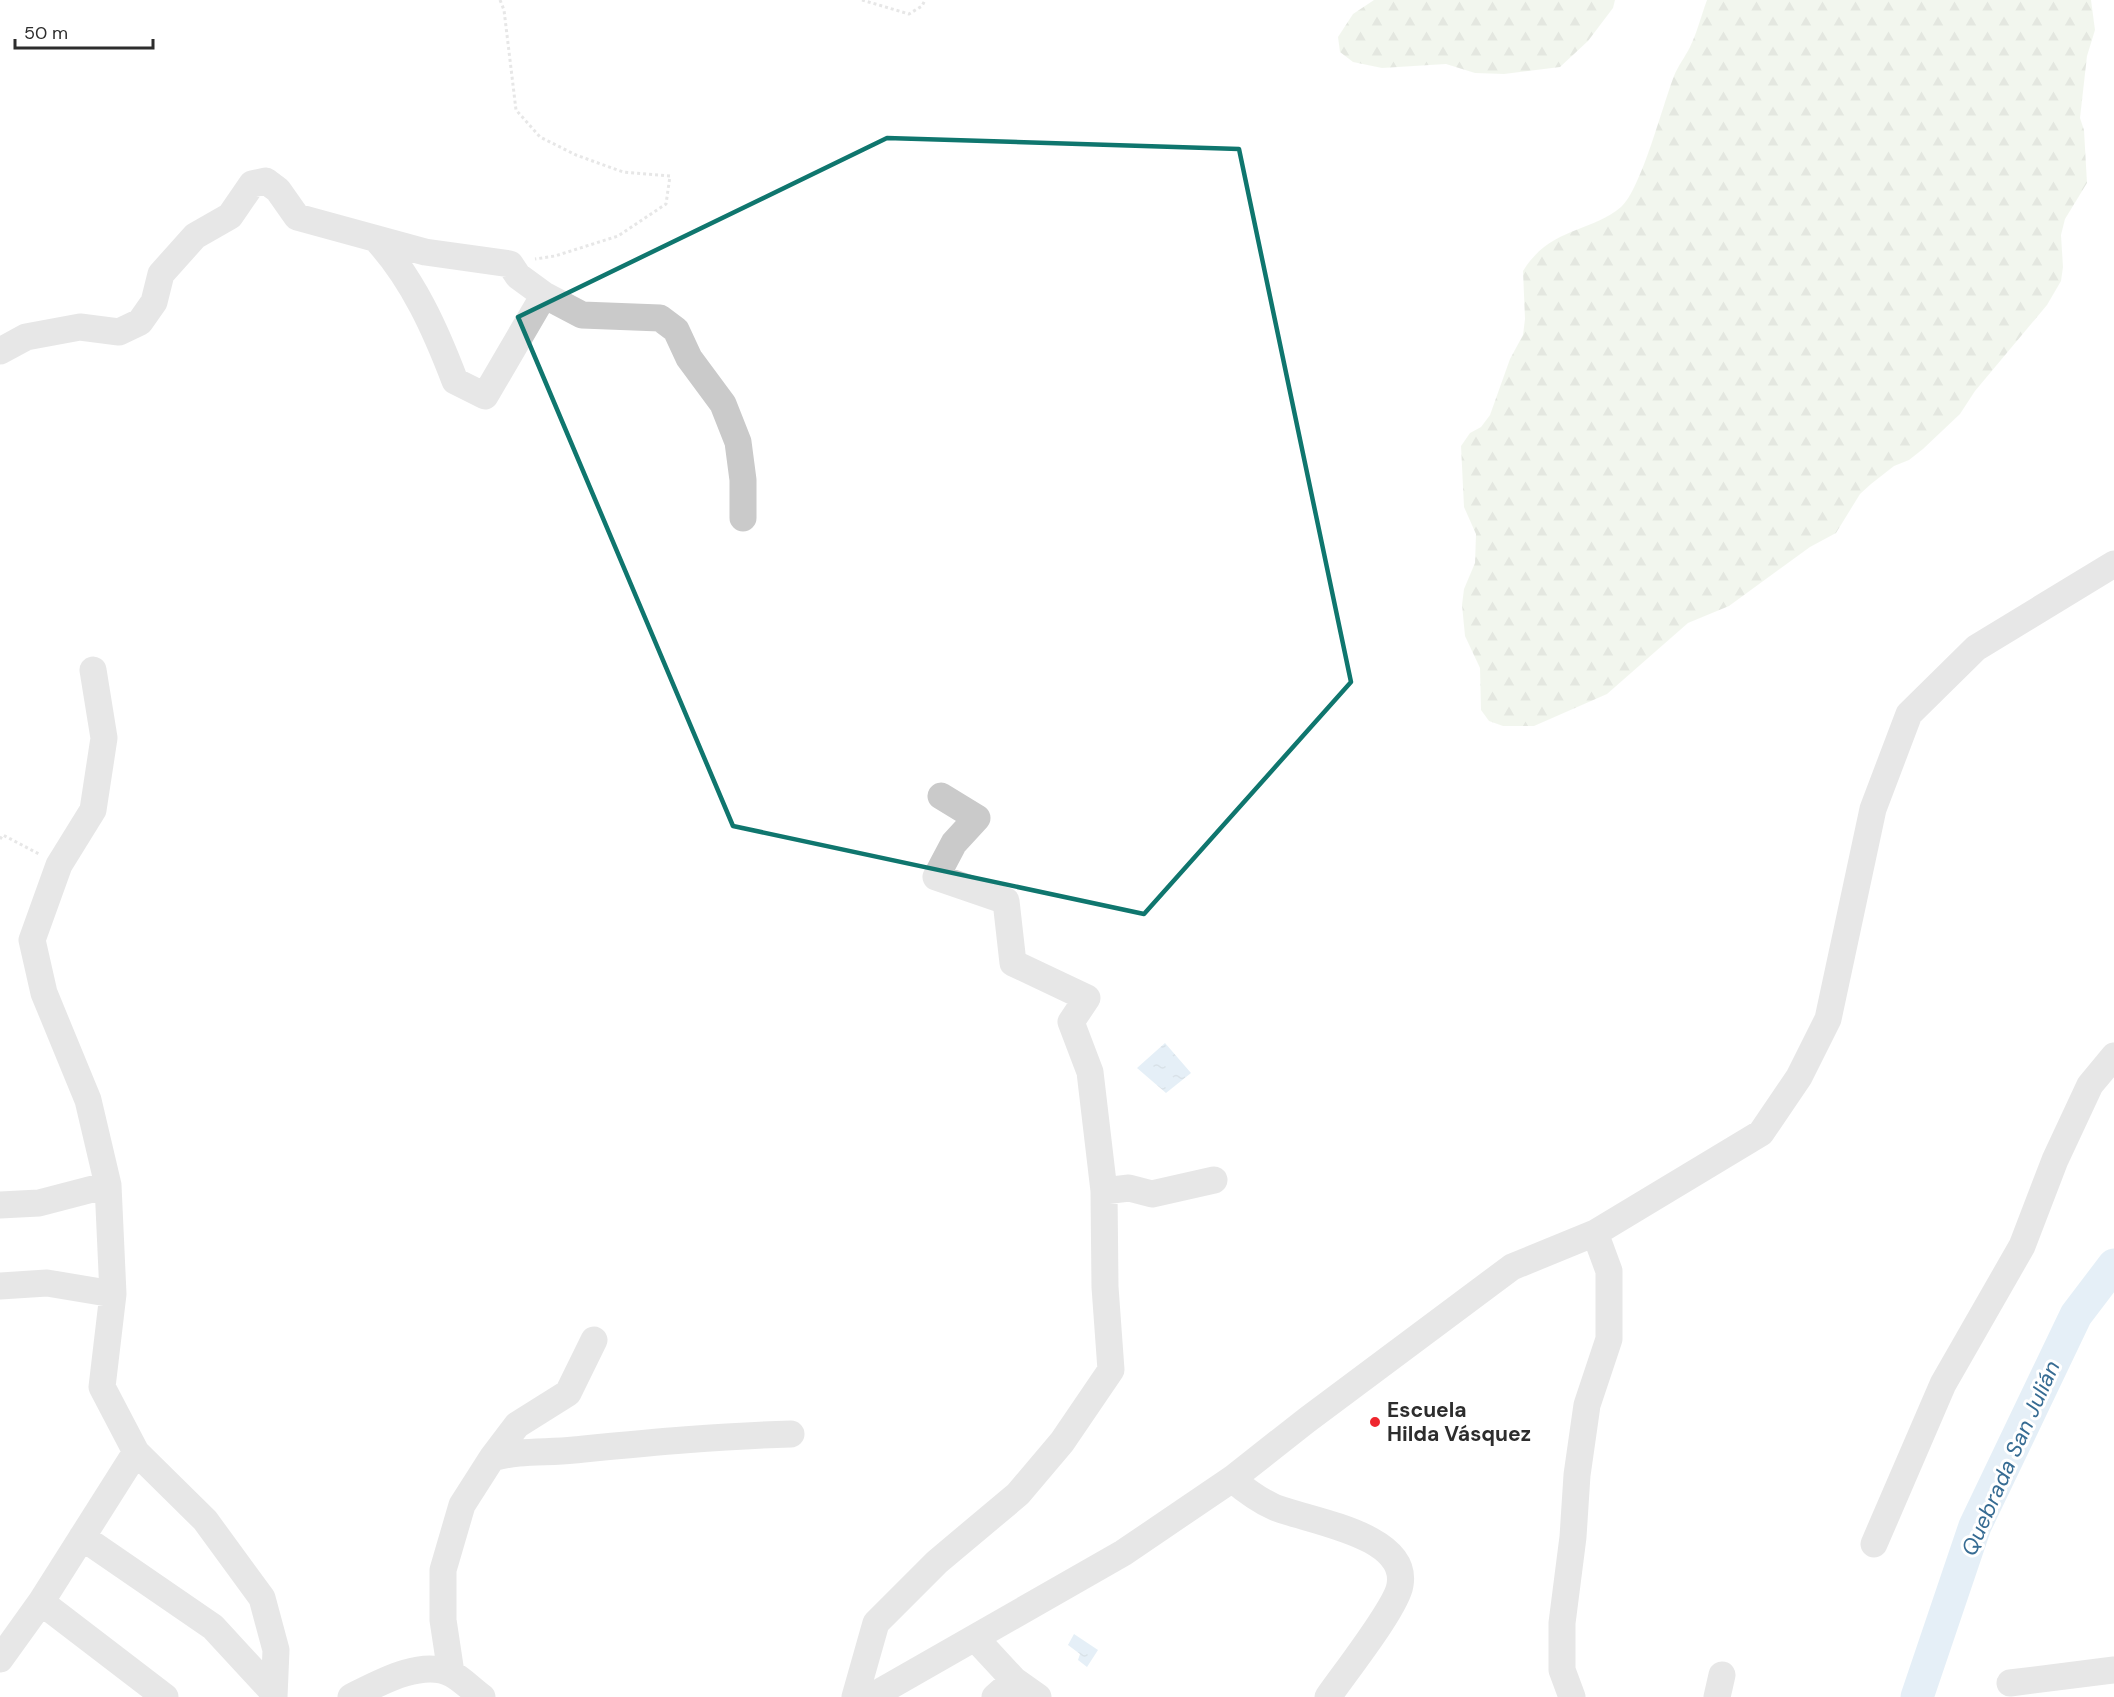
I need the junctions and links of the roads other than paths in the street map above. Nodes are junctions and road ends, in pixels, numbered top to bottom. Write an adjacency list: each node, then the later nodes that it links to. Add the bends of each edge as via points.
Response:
1 (376, 239): 2 (street, via 424,252 510,264 518,276); 2 (street, via 395,260 439,337 455,381 485,396); 3 (street, via 297,217 278,190 266,181 252,184 230,216 195,236 161,274 154,302 140,322 119,332 80,327 26,337)
2 (544, 294): 4 (street, via 582,315 660,318 676,330 689,358 723,405 738,442)
3 (0, 351)
4 (743, 518)
5 (2114, 564): 13 (street, via 1976,648 1909,714 1873,809 1828,1019 1799,1077 1761,1133)
6 (93, 670): 10 (street, via 104,738 93,810 59,865 32,940 44,993 88,1100)
7 (941, 796): 11 (street, via 977,818 954,843 936,877 1006,901 1013,963 1087,998 1071,1022 1090,1072)
8 (2114, 1056): 22 (street, via 2090,1085 2055,1160 2022,1246 1943,1384)
9 (1214, 1180): 11 (street, via 1152,1194 1129,1188)
10 (108, 1185): 12 (street, via 39,1203); 15 (street)
11 (1104, 1191): 34 (street, via 1111,1370 1062,1442 1018,1494 937,1562 876,1623)
12 (0, 1205)
13 (1595, 1233): 20 (street, via 1512,1267); 38 (street, via 1609,1271 1609,1339 1587,1405 1577,1475 1562,1623 1562,1670)
14 (0, 1286): 15 (street, via 46,1284)
15 (112, 1294): 18 (street, via 102,1387)
16 (594, 1340): 19 (street, via 568,1393 517,1425)
17 (791, 1434): 19 (street, via 712,1436 570,1451 516,1451)
18 (136, 1452): 21 (street); 30 (street, via 206,1520 262,1598 276,1650)
19 (492, 1458): 27 (street, via 462,1505 443,1570 443,1620)
20 (1232, 1479): 24 (street, via 1123,1553); 37 (street, via 1273,1506 1377,1544 1392,1554 1399,1567 1400,1586 1387,1612)
21 (82, 1538): 23 (street); 30 (street, via 213,1627)
22 (1874, 1544)
23 (40, 1602): 25 (street); 31 (street)
24 (976, 1639): 29 (street); 35 (street)
25 (0, 1659)
26 (2114, 1670): 28 (street)
27 (451, 1673): 32 (street, via 428,1670 398,1674); 33 (street)
28 (2010, 1683)
29 (1005, 1688): 36 (street)
30 (274, 1695)
31 (165, 1697)
32 (351, 1697)
33 (482, 1697)
34 (855, 1697)
35 (872, 1697)
36 (1038, 1697)
37 (1328, 1697)
38 (1572, 1697)

